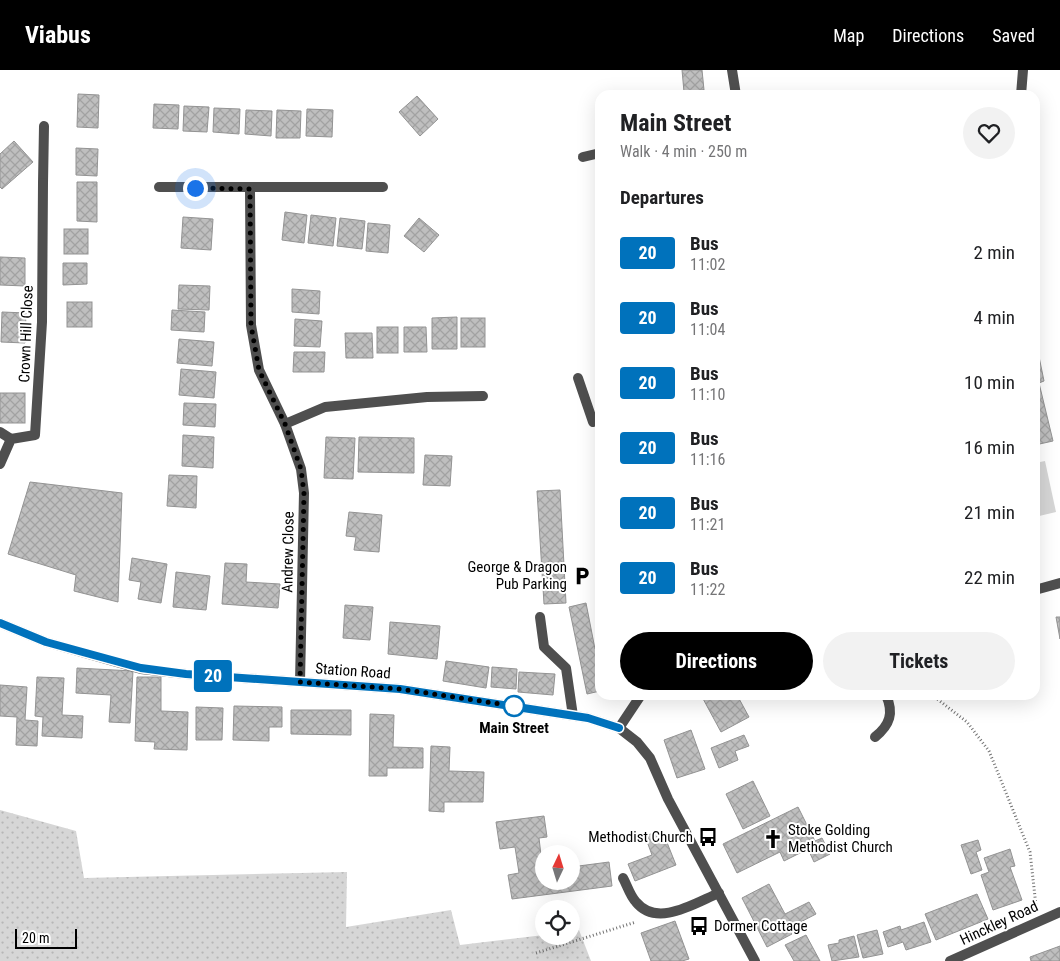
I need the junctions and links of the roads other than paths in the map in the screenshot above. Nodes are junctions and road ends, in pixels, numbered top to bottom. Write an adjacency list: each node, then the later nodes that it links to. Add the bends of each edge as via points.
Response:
1 (732, 70): 3 (street)
2 (1023, 70): 4 (street)
3 (735, 90)
4 (1021, 90)
5 (44, 126): 16 (street, Crown Hill Close, via 42,322 35,434)
6 (595, 154): 7 (street)
7 (583, 157)
8 (383, 187): 10 (street)
9 (159, 188): 10 (street)
10 (250, 189): 14 (street, Andrew Close, via 251,325 259,370)
11 (578, 378): 13 (street, via 592,422)
12 (483, 396): 14 (street, via 427,397 325,407)
13 (595, 421)
14 (285, 424): 22 (street, Andrew Close, via 301,469 304,493)
15 (0, 432): 16 (street)
16 (11, 439): 17 (street)
17 (0, 464)
18 (1060, 583): 19 (street)
19 (1040, 589)
20 (540, 616): 25 (street, via 544,647 566,668)
21 (0, 623): 22 (street, Station Road, via 46,642 141,668)
22 (300, 682): 25 (street, Station Road, via 400,689)
23 (638, 700): 26 (street)
24 (888, 700): 27 (street, via 892,712 886,729)
25 (573, 716): 26 (street, Station Road)
26 (619, 728): 29 (street, via 650,758 668,799)
27 (875, 737)
28 (623, 878): 29 (street, via 635,902 646,912 660,915)
29 (719, 893): 31 (street)
30 (1060, 912): 32 (street, Hinckley Road)
31 (755, 961)
32 (950, 961)

